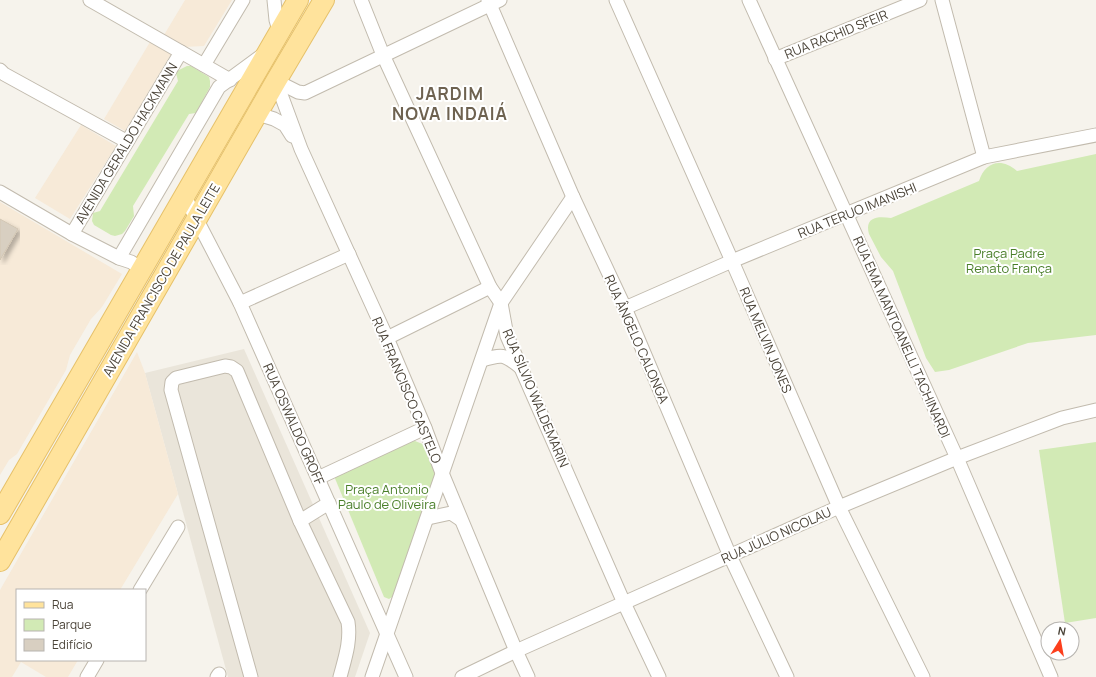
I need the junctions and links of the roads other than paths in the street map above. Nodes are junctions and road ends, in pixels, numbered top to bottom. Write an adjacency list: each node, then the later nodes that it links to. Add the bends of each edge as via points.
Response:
1 (90, 0): 14 (street)
2 (243, 0): 17 (street)
3 (274, 0): 12 (street)
4 (298, 0): 12 (main road, AVENIDA FRANCISCO DE PAULA LEITE)
5 (324, 0): 20 (main road, AVENIDA FRANCISCO DE PAULA LEITE)
6 (361, 0): 15 (street, RUA SÍLVIO WALDEMARIN)
7 (616, 0): 34 (street, RUA MELVIN JONES)
8 (749, 0): 16 (street, RUA EMA MANTOANELLI TACHINARDI)
9 (920, 0): 16 (street, RUA RACHID SFEIR)
10 (942, 0): 25 (street)
11 (493, 1): 15 (street); 27 (street, RUA ÂNGELO CALONGA)
12 (280, 33): 13 (main road, AVENIDA FRANCISCO DE PAULA LEITE)
13 (269, 50): 19 (street); 28 (main road, AVENIDA FRANCISCO DE PAULA LEITE)
14 (181, 52): 17 (street); 23 (street, AVENIDA GERALDO HACKMANN)
15 (383, 55): 20 (street, via 305,93); 36 (street, RUA SÍLVIO WALDEMARIN)
16 (775, 59): 29 (street, RUA EMA MANTOANELLI TACHINARDI)
17 (204, 65): 19 (street)
18 (0, 70): 23 (street)
19 (230, 80): 33 (street, via 219,86)
20 (276, 81): 21 (main road, AVENIDA FRANCISCO DE PAULA LEITE); 24 (street, RUA FRANCISCO CASTELO)
21 (258, 114): 24 (street, RUA FRANCISCO CASTELO, via 274,118 285,125); 30 (main road, AVENIDA FRANCISCO DE PAULA LEITE)
22 (1096, 135): 25 (street, RUA TERUO IMANISHI)
23 (126, 141): 31 (street, AVENIDA GERALDO HACKMANN)
24 (301, 149): 32 (street, RUA FRANCISCO CASTELO)
25 (984, 158): 29 (street, RUA TERUO IMANISHI)
26 (0, 192): 31 (street)
27 (573, 197): 38 (street); 39 (street, RUA ÂNGELO CALONGA)
28 (184, 198): 30 (street, RUA OSWALDO GROFF); 35 (main road, AVENIDA FRANCISCO DE PAULA LEITE)
29 (846, 214): 34 (street, RUA TERUO IMANISHI); 45 (street, RUA EMA MANTOANELLI TACHINARDI)
30 (196, 220): 37 (street, RUA OSWALDO GROFF); 55 (main road, AVENIDA FRANCISCO DE PAULA LEITE)
31 (72, 234): 33 (street)
32 (349, 254): 37 (street); 40 (street, RUA FRANCISCO CASTELO)
33 (119, 258): 35 (street)
34 (732, 261): 39 (street, RUA TERUO IMANISHI); 49 (street, RUA MELVIN JONES)
35 (142, 269): 50 (main road, AVENIDA FRANCISCO DE PAULA LEITE)
36 (490, 287): 38 (street, RUA SÍLVIO WALDEMARIN); 40 (street)
37 (240, 303): 47 (street, RUA OSWALDO GROFF)
38 (501, 303): 41 (street); 42 (street, RUA SÍLVIO WALDEMARIN, via 508,336)
39 (625, 308): 56 (street, RUA ÂNGELO CALONGA)
40 (387, 338): 44 (street, RUA FRANCISCO CASTELO)
41 (482, 360): 42 (street, via 496,355 508,357); 46 (street)
42 (521, 368): 58 (street, RUA SÍLVIO WALDEMARIN)
43 (1096, 410): 45 (street, RUA JÚLIO NICOLAU, via 1062,418)
44 (425, 428): 46 (street, RUA FRANCISCO CASTELO); 47 (street)
45 (956, 458): 49 (street, RUA JÚLIO NICOLAU); 72 (street, RUA EMA MANTOANELLI TACHINARDI)
46 (442, 473): 51 (street); 52 (street, RUA FRANCISCO CASTELO)
47 (318, 478): 48 (street, RUA OSWALDO GROFF)
48 (329, 503): 53 (street); 59 (street, RUA OSWALDO GROFF)
49 (838, 507): 56 (street, RUA JÚLIO NICOLAU); 71 (street, RUA MELVIN JONES)
50 (0, 514)
51 (428, 518): 52 (street, via 451,513); 59 (street)
52 (460, 518): 60 (street, RUA FRANCISCO CASTELO)
53 (300, 521): 63 (street, via 237,371 225,366 176,378 172,382 171,390); 64 (street, via 348,622 349,645)
54 (178, 527): 57 (street)
55 (2, 553)
56 (730, 556): 58 (street, RUA JÚLIO NICOLAU); 70 (street, RUA ÂNGELO CALONGA)
57 (141, 589)
58 (624, 603): 60 (street, RUA JÚLIO NICOLAU); 69 (street, RUA SÍLVIO WALDEMARIN)
59 (387, 633): 65 (street); 66 (street, RUA OSWALDO GROFF)
60 (516, 651): 67 (street, RUA JÚLIO NICOLAU); 68 (street, RUA FRANCISCO CASTELO)
61 (96, 661): 62 (street)
62 (87, 677)
63 (250, 677)
64 (340, 677)
65 (372, 677)
66 (406, 677)
67 (462, 677)
68 (528, 677)
69 (659, 677)
70 (787, 677)
71 (923, 677)
72 (1051, 677)

